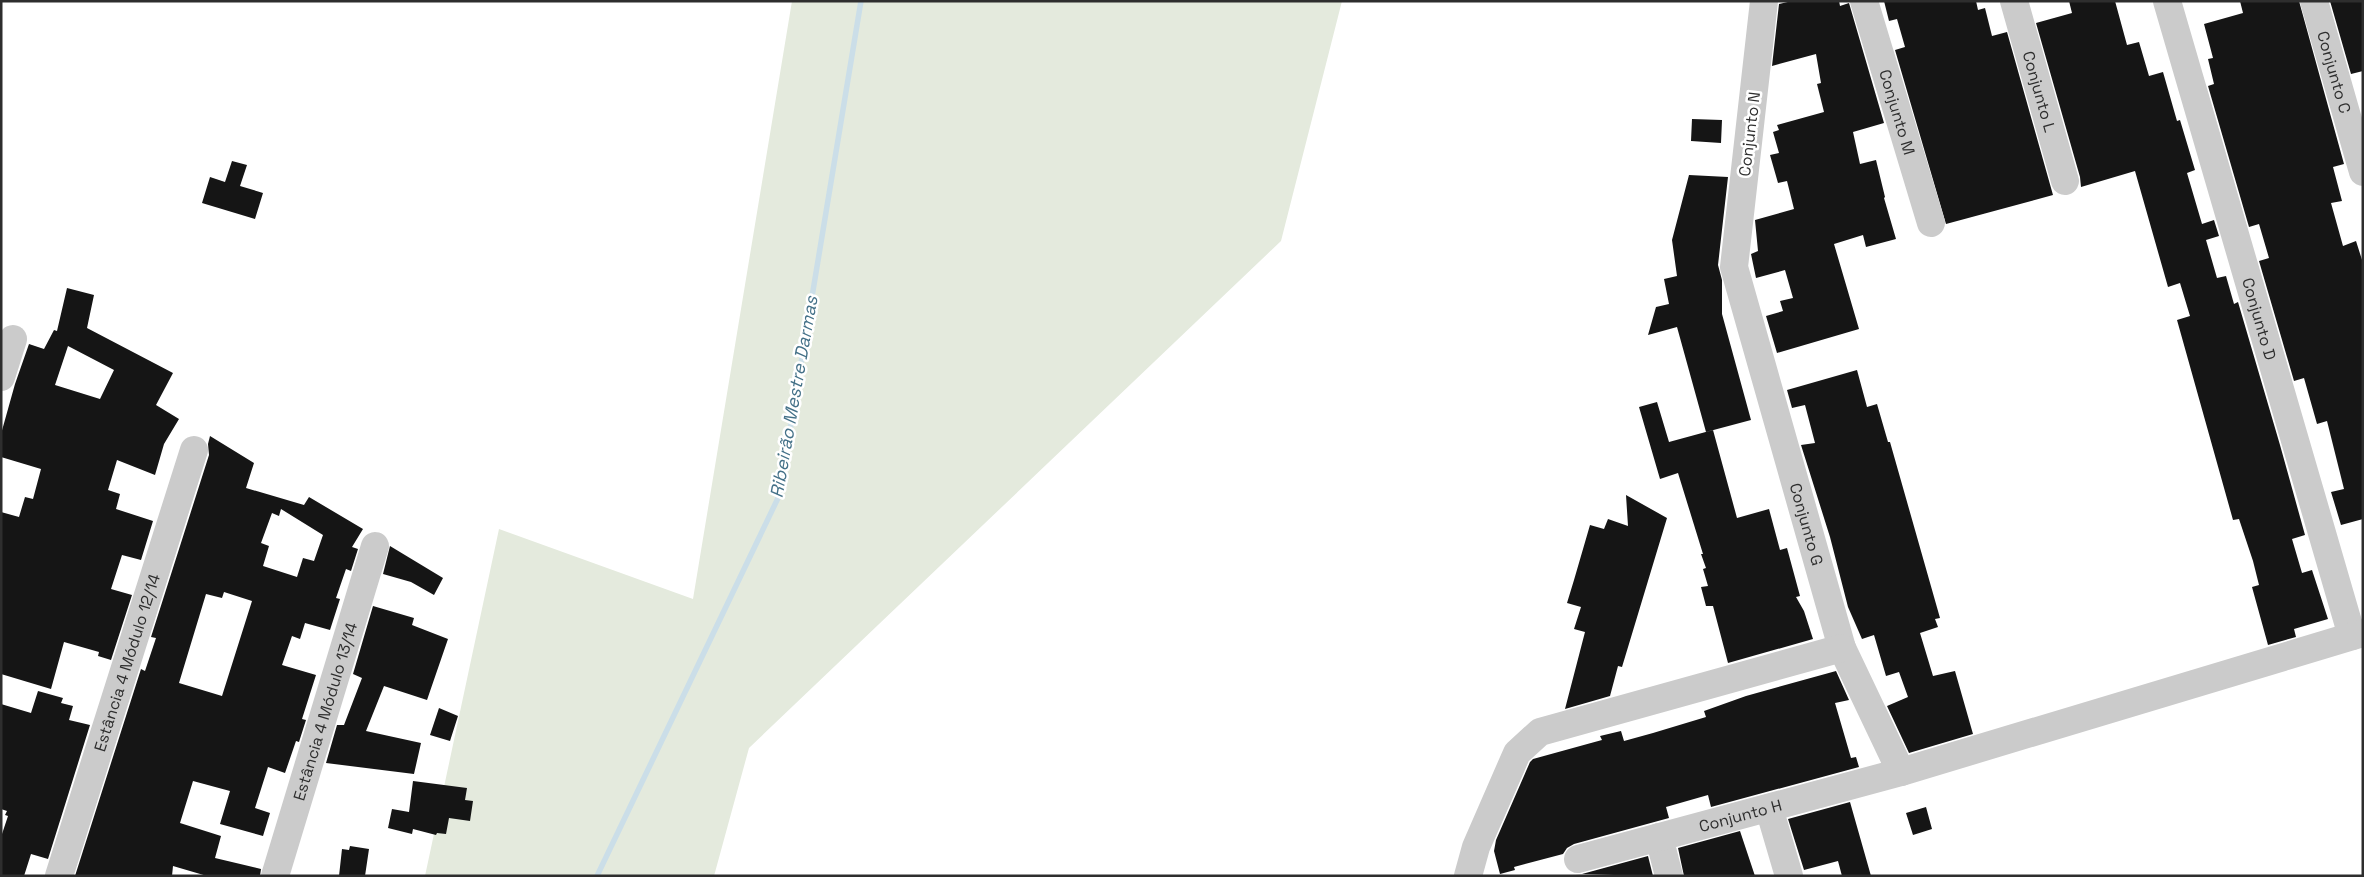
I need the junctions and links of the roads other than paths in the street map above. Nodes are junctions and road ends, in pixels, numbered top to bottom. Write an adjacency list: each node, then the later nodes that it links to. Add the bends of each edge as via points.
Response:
1 (1764, 1): 9 (street, Conjunto N)
2 (1864, 1): 8 (street, Conjunto M)
3 (2014, 1): 7 (street, Conjunto L)
4 (2167, 1): 14 (street, Conjunto D)
5 (2314, 1): 6 (street, Conjunto C)
6 (2363, 172)
7 (2065, 181)
8 (1931, 223)
9 (1734, 267): 15 (street, Conjunto G)
10 (13, 339): 11 (street)
11 (1, 377)
12 (194, 450): 21 (street, Estância 4 Módulo 12/14)
13 (375, 546): 22 (street, Estância 4 Módulo 13/14)
14 (2358, 634): 16 (street, Conjunto H)
15 (1842, 648): 16 (street, Conjunto G); 19 (street, via 1540,732 1517,753)
16 (1901, 772): 17 (street, Conjunto H)
17 (1769, 808): 18 (street, Conjunto H); 26 (street)
18 (1659, 837): 20 (street, Conjunto H); 25 (street)
19 (1476, 847): 23 (street); 24 (street)
20 (1578, 859)
21 (59, 876)
22 (275, 876)
23 (1468, 876)
24 (1484, 876)
25 (1669, 876)
26 (1789, 876)

